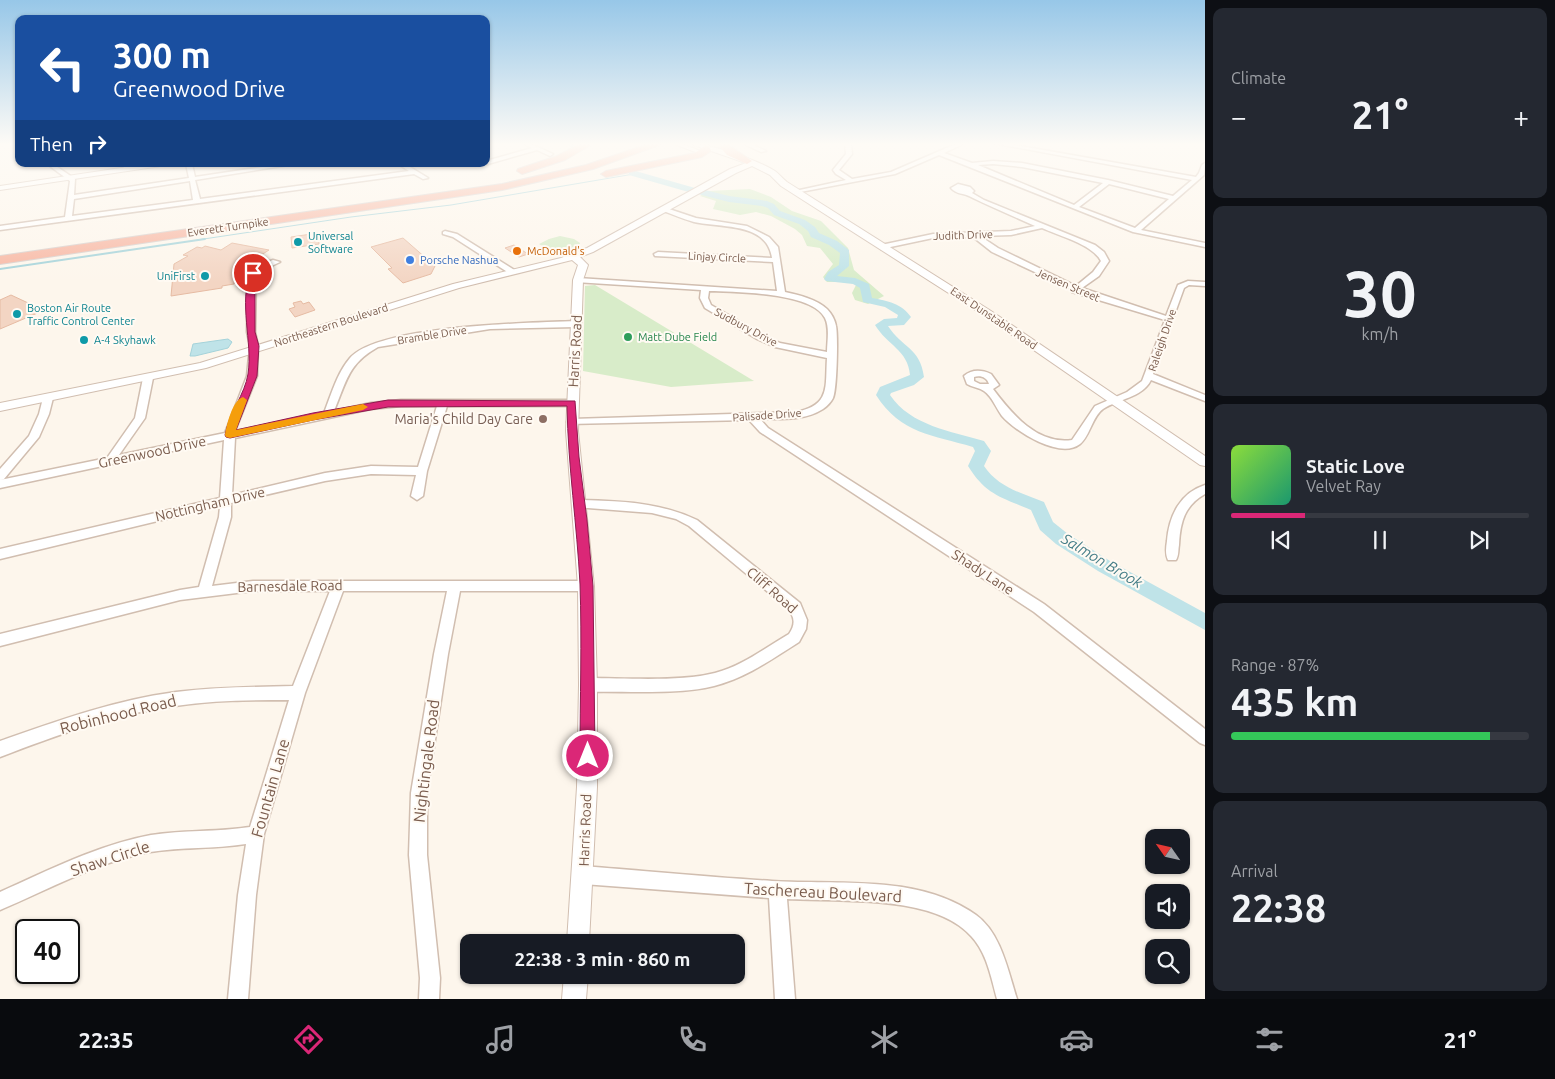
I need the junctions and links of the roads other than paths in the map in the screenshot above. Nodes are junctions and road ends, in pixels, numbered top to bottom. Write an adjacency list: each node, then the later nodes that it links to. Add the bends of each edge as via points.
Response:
1 (72, 190): 18 (street)
2 (119, 190): 18 (street)
3 (194, 190): 20 (street)
4 (286, 190): 20 (street)
5 (414, 190): 32 (highway)
6 (446, 190): 32 (highway, Everett Turnpike)
7 (488, 190): 23 (highway, Everett Turnpike)
8 (517, 190): 23 (highway)
9 (700, 190): 22 (street)
10 (793, 190): 16 (street, East Dunstable Road)
11 (808, 190): 16 (street)
12 (1031, 190): 21 (street)
13 (1098, 190): 21 (street)
14 (1139, 190): 19 (street)
15 (1184, 190): 19 (street)
16 (796, 192): 31 (street, East Dunstable Road)
17 (968, 193): 25 (street)
18 (72, 197): 24 (street)
19 (1173, 198): 27 (street)
20 (196, 202): 24 (street)
21 (1074, 208): 27 (street)
22 (663, 209): 35 (street, via 695,220 739,226 756,232 772,242); 37 (street, via 598,245)
23 (332, 212): 34 (highway, Everett Turnpike)
24 (68, 219): 26 (street)
25 (1043, 226): 29 (street, Judith Drive, via 1011,233); 41 (street, via 1092,247 1104,257 1100,270)
26 (0, 228)
27 (1135, 230): 30 (street)
28 (445, 233): 38 (street, via 455,235)
29 (974, 234): 31 (street, Judith Drive, via 933,236); 41 (street, Jensen Street, via 1023,265)
30 (1205, 245)
31 (884, 248): 52 (street, East Dunstable Road, via 987,313)
32 (0, 252)
33 (658, 254): 35 (street, Linjay Circle)
34 (0, 260)
35 (776, 260): 42 (street)
36 (276, 262): 45 (street, via 260,268 252,276)
37 (578, 268): 38 (street, Northeastern Boulevard); 40 (street, Palisade Drive); 44 (street, Harris Road)
38 (512, 271): 45 (street, Northeastern Boulevard, via 442,290)
39 (1205, 284): 43 (street, Raleigh Drive, via 1193,282 1183,285)
40 (705, 289): 42 (street, Palisade Drive); 46 (street, Sudbury Drive, via 704,298 708,306 760,337 788,348)
41 (1075, 290): 43 (street, Jensen Street)
42 (781, 293): 46 (street, Palisade Drive, via 805,300 824,311 832,327)
43 (1169, 319): 47 (street, Raleigh Drive)
44 (576, 324): 54 (street, Harris Road); 56 (street, Bramble Drive, via 490,326 376,346 361,352 353,360)
45 (253, 351): 48 (street, Northeastern Boulevard); 59 (street, via 250,384 232,423)
46 (832, 356): 57 (street, Palisade Drive, via 830,390 821,406 796,414)
47 (1149, 376): 51 (street); 52 (street, Raleigh Drive, via 1136,390)
48 (148, 378): 50 (street, Northeastern Boulevard); 60 (street, via 140,418)
49 (986, 388): 52 (street, Raleigh Drive, via 1022,429 1040,439 1062,445 1078,440 1094,413)
50 (48, 398): 55 (street, Northeastern Boulevard); 63 (street, via 34,437)
51 (1205, 398)
52 (1114, 400): 61 (street, East Dunstable Road)
53 (442, 403): 54 (street, Greenwood Drive); 56 (street, Greenwood Drive, via 388,404); 62 (street)
54 (572, 403): 58 (street, Harris Road)
55 (0, 407)
56 (328, 414): 59 (street, Greenwood Drive)
57 (752, 417): 58 (street, Palisade Drive); 78 (street, Shady Lane, via 764,430 1038,608)
58 (572, 422): 68 (street, Harris Road)
59 (230, 435): 60 (street, Greenwood Drive); 67 (street)
60 (110, 461): 64 (street, Greenwood Drive)
61 (1205, 462)
62 (422, 471): 66 (street); 67 (street, Nottingham Drive, via 344,474)
63 (0, 476)
64 (0, 484)
65 (1205, 489): 70 (street, via 1189,498 1176,519)
66 (417, 496)
67 (226, 500): 69 (street, Nottingham Drive); 74 (street, via 222,531)
68 (579, 504): 73 (street, Harris Road); 76 (street, Cliff Road, via 648,507 684,518 791,603 802,618 794,638 744,669 714,680 682,684)
69 (0, 554)
70 (1172, 557)
71 (339, 585): 72 (street, Barnesdale Road); 74 (street, Barnesdale Road, via 253,586); 77 (street, Fountain Lane)
72 (455, 585): 73 (street, Barnesdale Road); 87 (street, Nightingale Road, via 418,793 418,855 430,978)
73 (586, 586): 76 (street, Harris Road)
74 (204, 591): 75 (street, Barnesdale Road, via 135,605)
75 (0, 640)
76 (588, 685): 81 (street, Harris Road)
77 (298, 693): 79 (street, Robinhood Road, via 158,701 70,725); 80 (street, Fountain Lane)
78 (1205, 738)
79 (0, 749)
80 (256, 834): 83 (street, Shaw Circle, via 225,840 173,841 127,850); 86 (street, Fountain Lane)
81 (583, 875): 82 (street, Taschereau Boulevard); 84 (street, Harris Road)
82 (777, 890): 89 (street); 90 (street, Taschereau Boulevard, via 898,896 934,903 953,911 971,923 986,941)
83 (0, 901)
84 (579, 934)
85 (575, 984): 88 (street)
86 (238, 999)
87 (429, 999)
88 (574, 999)
89 (785, 999)
90 (1008, 999)

